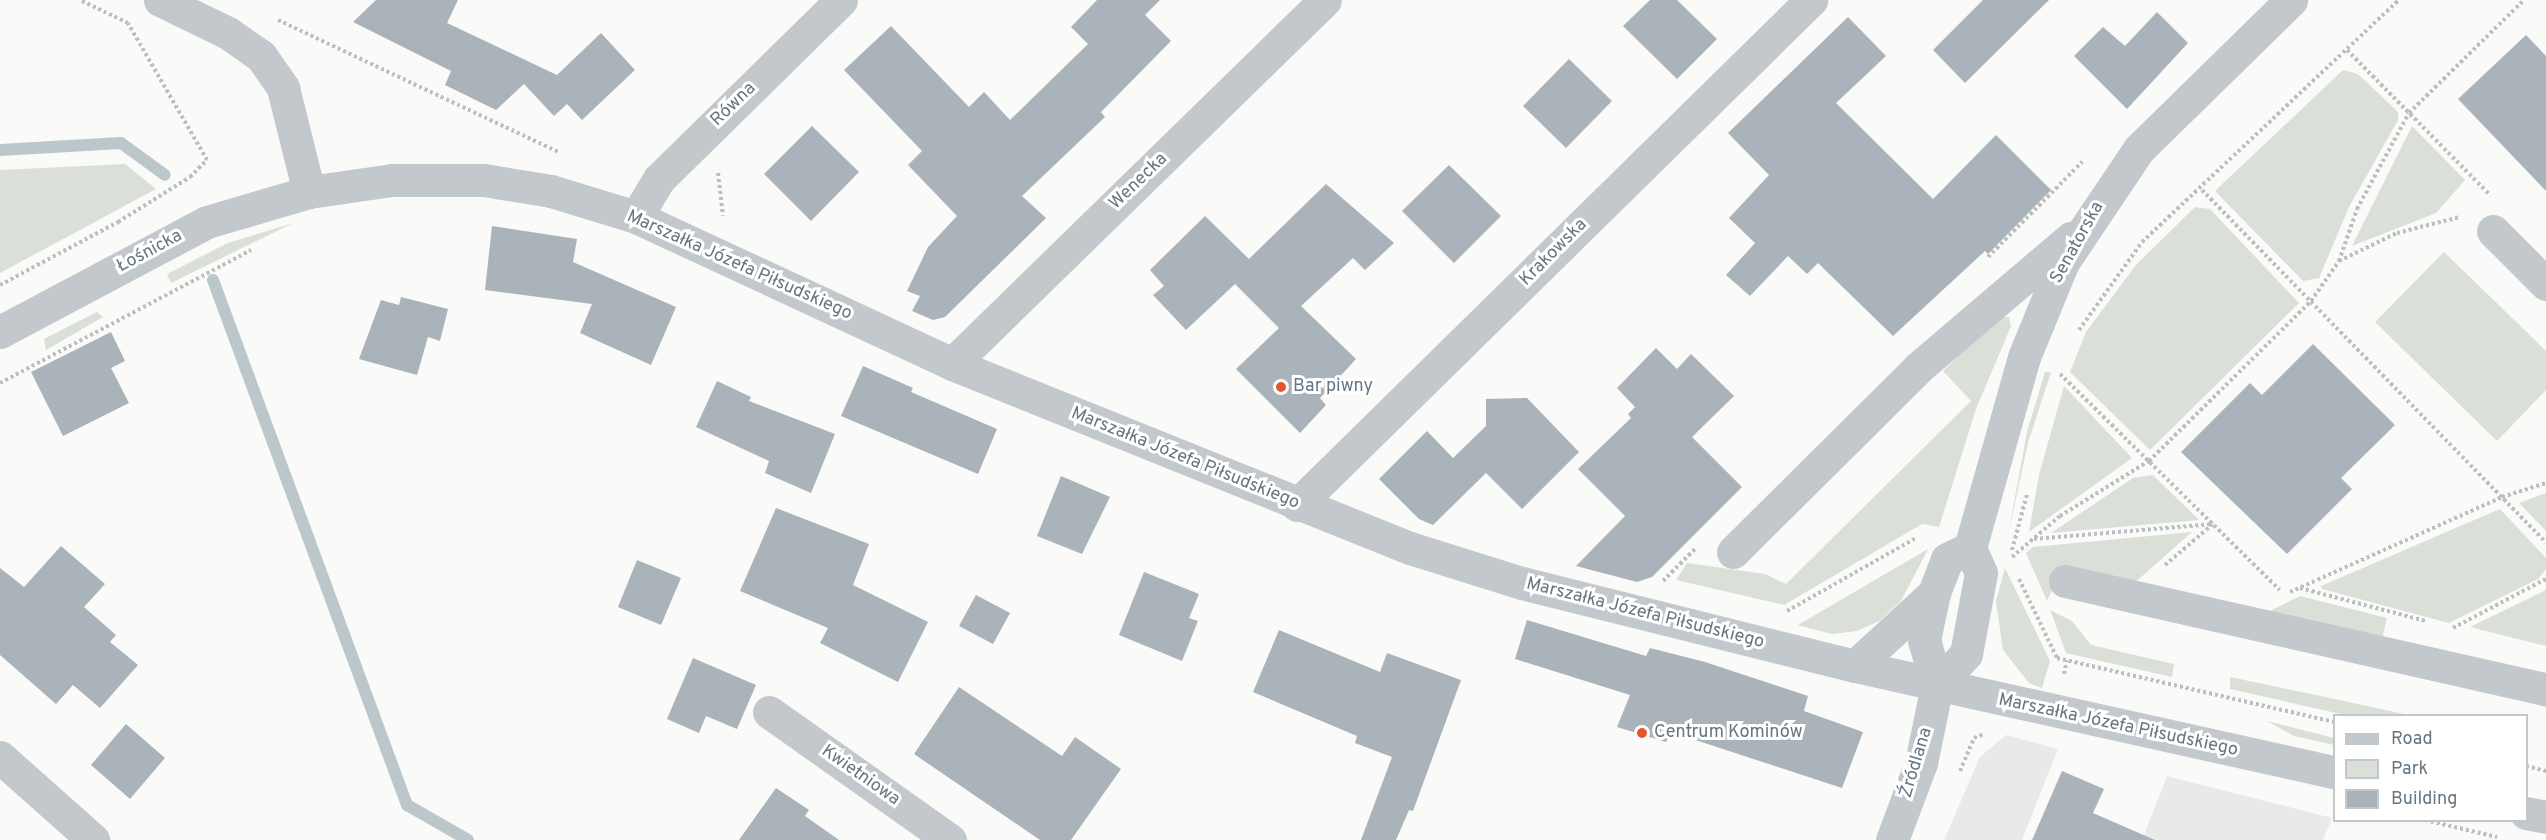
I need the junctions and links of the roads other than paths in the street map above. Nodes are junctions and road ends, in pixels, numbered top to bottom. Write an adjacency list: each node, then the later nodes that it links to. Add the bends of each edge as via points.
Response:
1 (841, 0): 7 (street, Równa, via 659,179)
2 (1325, 0): 12 (street, Wenecka)
3 (1811, 0): 13 (street, Krakowska)
4 (2291, 0): 9 (street, Senatorska, via 2147,141)
5 (174, 3): 6 (street, via 261,56 283,88)
6 (309, 192): 7 (street, Marszałka Józefa Piłsudskiego, via 392,180 484,180 551,191); 11 (street, Łośnicka, via 207,222)
7 (636, 217): 12 (street, Marszałka Józefa Piłsudskiego)
8 (2486, 217): 10 (street)
9 (2084, 227): 14 (street, Senatorska, via 2063,262 2024,357); 15 (street, via 1918,368)
10 (2546, 284)
11 (0, 332)
12 (952, 364): 13 (street, Marszałka Józefa Piłsudskiego)
13 (1297, 506): 18 (street, Marszałka Józefa Piłsudskiego, via 1522,583)
14 (1970, 548): 17 (street, via 1947,559); 19 (street, via 1981,573 1966,654)
15 (1734, 552)
16 (2065, 581): 20 (street)
17 (1934, 593): 18 (street); 19 (street, via 1924,640)
18 (1855, 666): 19 (street, Marszałka Józefa Piłsudskiego)
19 (1937, 685): 23 (street, Marszałka Józefa Piłsudskiego); 28 (street, Źródlana, via 1923,755)
20 (2546, 689)
21 (769, 712): 27 (street, Kwietniowa)
22 (0, 757): 26 (street)
23 (2333, 772)
24 (2528, 813): 25 (street)
25 (2546, 817)
26 (93, 840)
27 (950, 840)
28 (1892, 840)

